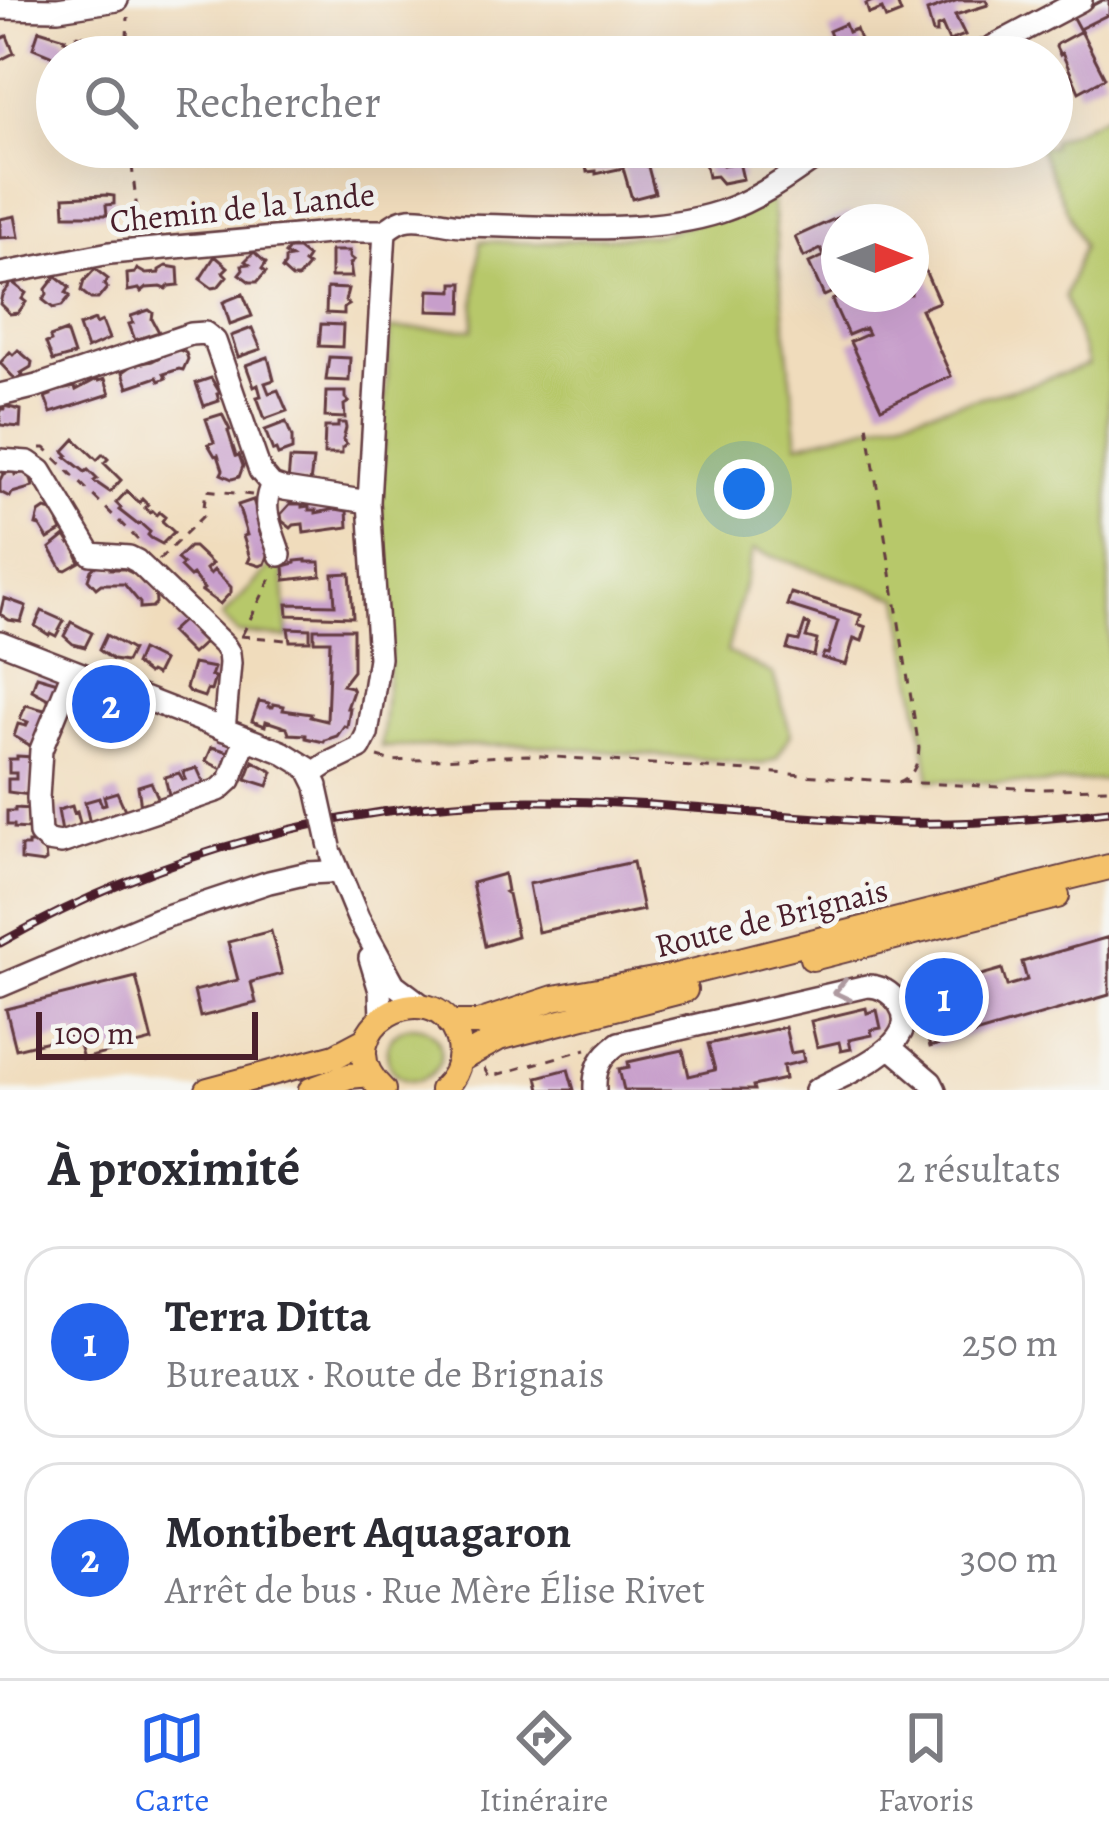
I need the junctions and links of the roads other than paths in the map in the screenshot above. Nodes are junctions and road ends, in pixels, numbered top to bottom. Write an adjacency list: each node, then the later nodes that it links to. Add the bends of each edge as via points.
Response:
1 (1081, 0): 4 (street)
2 (0, 8): 3 (street)
3 (122, 9)
4 (1013, 36)
5 (801, 168): 6 (street, Chemin de la Lande, via 768,191 676,221 405,219)
6 (386, 231): 7 (street, Chemin de la Lande, via 110,253); 11 (street)
7 (0, 274)
8 (0, 395): 10 (street, via 205,333)
9 (0, 460): 15 (street, via 34,464 91,554 137,561 224,645)
10 (269, 490): 11 (street); 12 (street, via 265,505)
11 (369, 502): 17 (street, via 379,658 367,734)
12 (280, 555)
13 (0, 642): 14 (street)
14 (73, 671): 15 (street); 16 (street, via 41,750 40,833 48,841 219,790)
15 (224, 730): 16 (street)
16 (246, 738): 17 (street, via 297,760)
17 (315, 781): 18 (street, bridge)
18 (333, 857): 21 (street); 22 (street, via 328,872 269,882 158,919)
19 (1109, 866): 25 (main road, Route de Brignais, via 655,981)
20 (1109, 884): 28 (main road, Route de Brignais, via 517,1033 493,1040)
21 (358, 918): 23 (street, via 394,984); 24 (street)
22 (0, 986)
23 (423, 1006): 24 (main road); 25 (main road)
24 (381, 1017): 26 (main road)
25 (449, 1023): 28 (main road)
26 (367, 1040): 29 (main road); 31 (main road)
27 (891, 1048): 33 (street, one-way to 33, via 906,1024 902,1007 867,986 616,1044 597,1067); 34 (street); 35 (street)
28 (471, 1062): 30 (main road)
29 (376, 1082): 32 (main road, via 350,1076)
30 (446, 1088)
31 (208, 1090)
32 (311, 1090)
33 (595, 1090)
34 (816, 1090)
35 (935, 1090)

